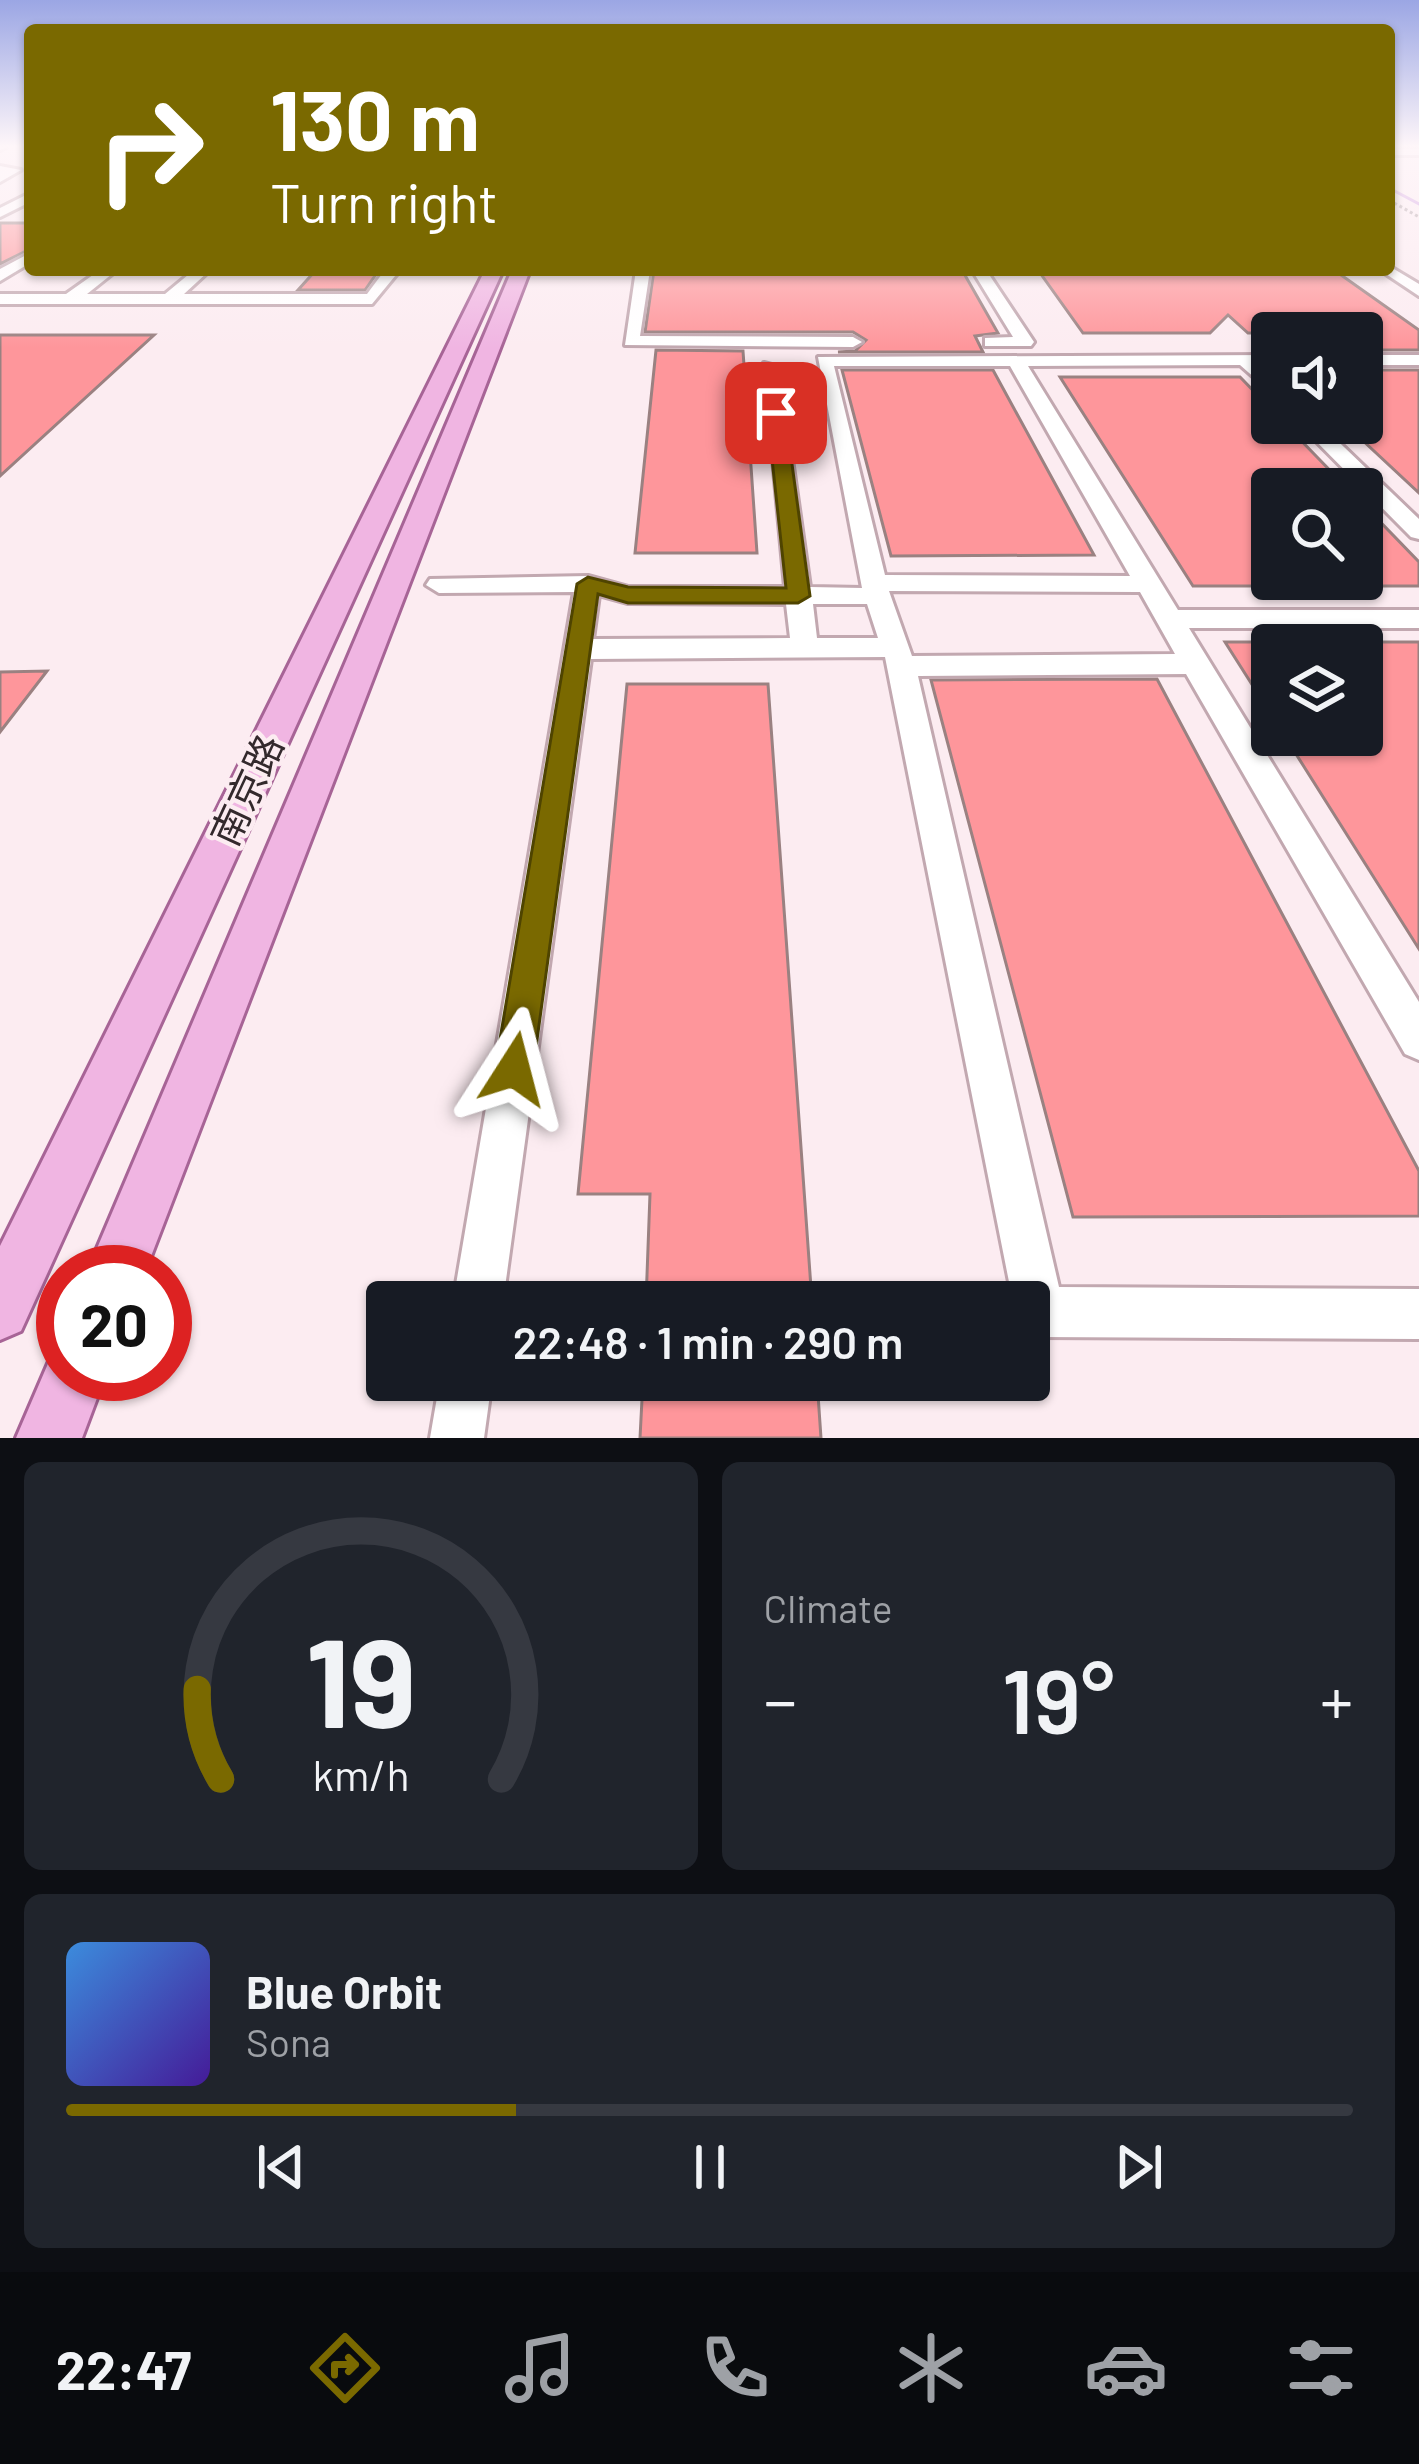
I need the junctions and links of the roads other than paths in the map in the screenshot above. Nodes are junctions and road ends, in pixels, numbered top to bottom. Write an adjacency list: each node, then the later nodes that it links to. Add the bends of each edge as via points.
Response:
1 (102, 276): 10 (street)
2 (196, 276): 11 (street)
3 (389, 276): 12 (street, via 373,299)
4 (491, 276): 36 (main road, 南京路)
5 (519, 276): 34 (main road, 南京路)
6 (642, 276): 7 (street, via 631,341 1024,342)
7 (983, 276)
8 (290, 284): 12 (street)
9 (0, 299): 10 (street)
10 (70, 299): 11 (street)
11 (169, 299): 12 (street)
12 (277, 299)
13 (1244, 360): 14 (street); 17 (street); 19 (street)
14 (1251, 360)
15 (1383, 360): 16 (street)
16 (1419, 360)
17 (1016, 361): 23 (street); 25 (street, via 824,361)
18 (770, 367): 26 (street)
19 (1251, 367)
20 (1329, 444): 21 (street)
21 (1419, 532)
22 (588, 584): 24 (street); 26 (street, via 628,595); 30 (street)
23 (1148, 584): 25 (street); 27 (street)
24 (439, 585)
25 (876, 589): 26 (street); 31 (street)
26 (798, 596): 29 (street)
27 (1169, 619): 28 (street); 32 (street)
28 (1419, 620)
29 (805, 648): 30 (street); 31 (street)
30 (578, 649): 35 (street)
31 (899, 657): 32 (street); 37 (street, via 1040,1312)
32 (1196, 664): 33 (street)
33 (1419, 1040)
34 (127, 1245)
35 (481, 1281)
36 (0, 1310)
37 (1419, 1314)
38 (64, 1401): 40 (main road)
39 (463, 1401): 41 (street)
40 (49, 1438)
41 (458, 1438)

